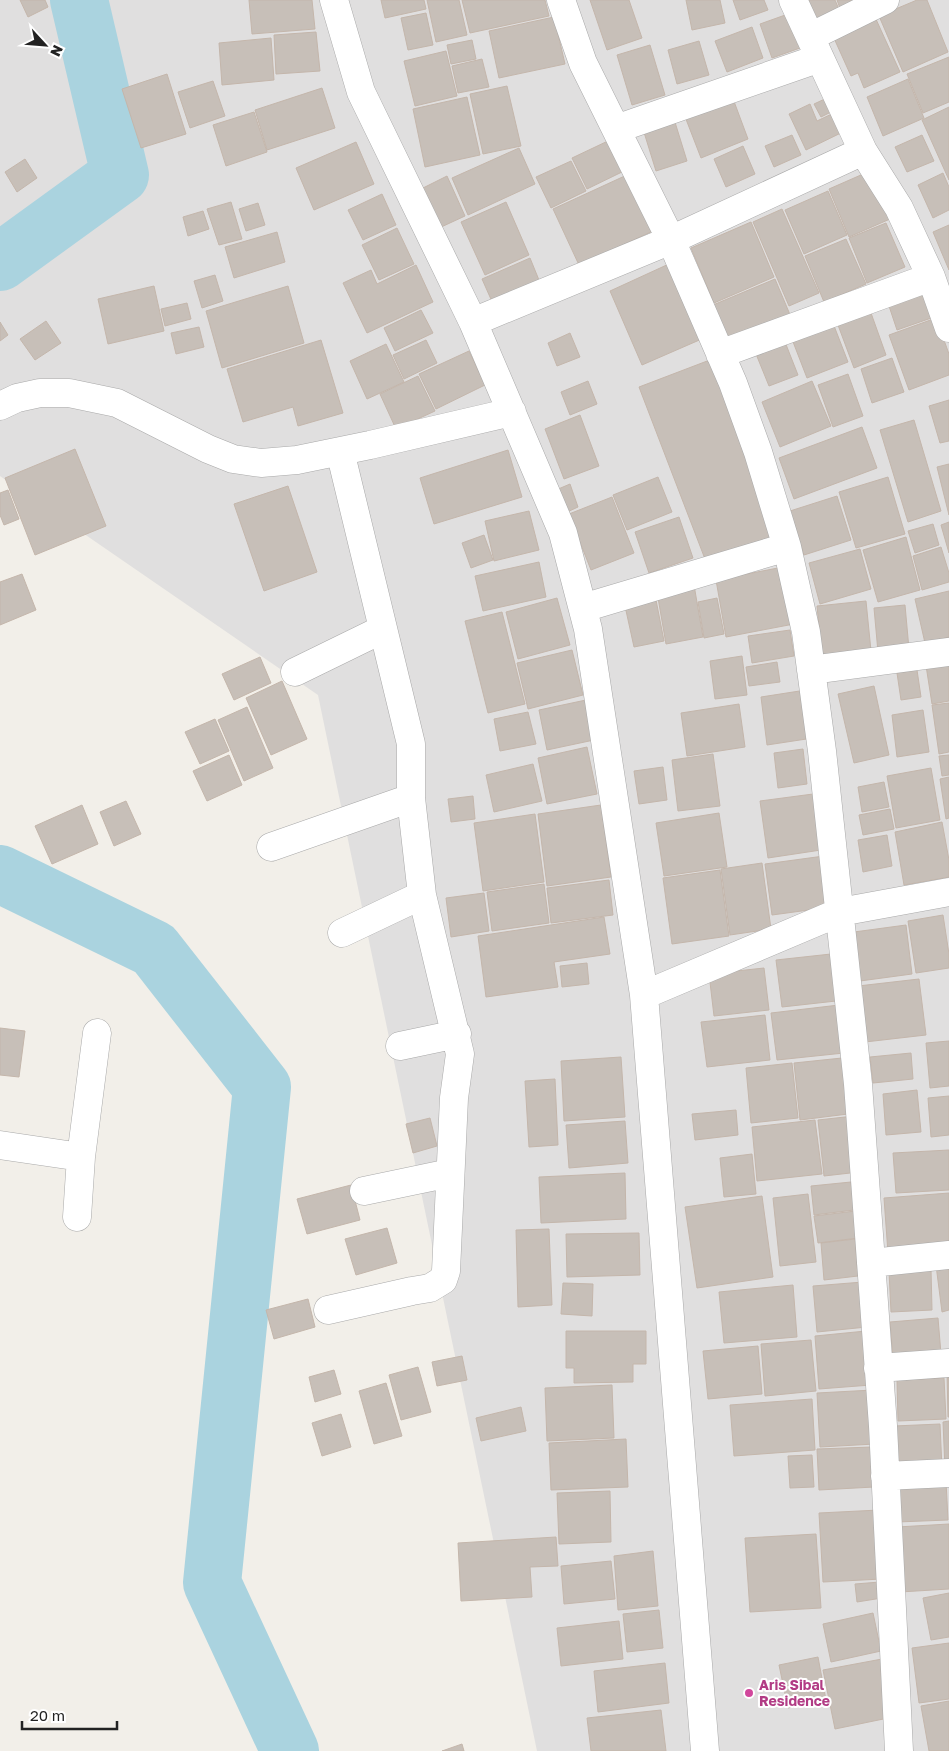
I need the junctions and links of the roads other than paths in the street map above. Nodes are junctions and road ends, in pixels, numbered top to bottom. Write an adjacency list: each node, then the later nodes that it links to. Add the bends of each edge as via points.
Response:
1 (334, 0): 10 (street, via 361,92)
2 (793, 0): 5 (street)
3 (885, 0): 5 (street)
4 (566, 1): 6 (street, via 583,63)
5 (815, 47): 6 (street); 7 (street)
6 (616, 129): 8 (street)
7 (863, 151): 8 (street); 9 (street, via 899,208)
8 (671, 240): 10 (street); 12 (street)
9 (931, 277): 11 (street); 12 (street)
10 (474, 322): 14 (street)
11 (949, 328)
12 (720, 354): 16 (street, via 758,452)
13 (0, 406): 15 (street, via 40,393 69,393 117,403 208,449 234,458 261,462 297,460)
14 (512, 412): 15 (street); 17 (street, via 563,533)
15 (340, 451): 18 (street)
16 (787, 546): 17 (street); 20 (street)
17 (583, 608): 28 (street)
18 (383, 629): 21 (street); 22 (street, via 411,744)
19 (949, 652): 20 (street)
20 (812, 670): 26 (street)
21 (295, 672)
22 (411, 798): 23 (street); 25 (street)
23 (270, 847)
24 (949, 892): 26 (street)
25 (422, 895): 27 (street); 30 (street)
26 (840, 912): 28 (street); 38 (street, via 858,1084)
27 (342, 933)
28 (644, 995): 44 (street)
29 (97, 1033): 33 (street)
30 (457, 1034): 31 (street); 34 (street, via 460,1054)
31 (400, 1046)
32 (0, 1145): 33 (street)
33 (81, 1157): 36 (street)
34 (450, 1173): 35 (street); 39 (street, via 443,1280 430,1288)
35 (364, 1191)
36 (77, 1217)
37 (949, 1254): 38 (street)
38 (870, 1263): 41 (street)
39 (328, 1310)
40 (949, 1363): 41 (street)
41 (878, 1368): 43 (street)
42 (949, 1473): 43 (street)
43 (885, 1476): 45 (street)
44 (705, 1751)
45 (899, 1751)

